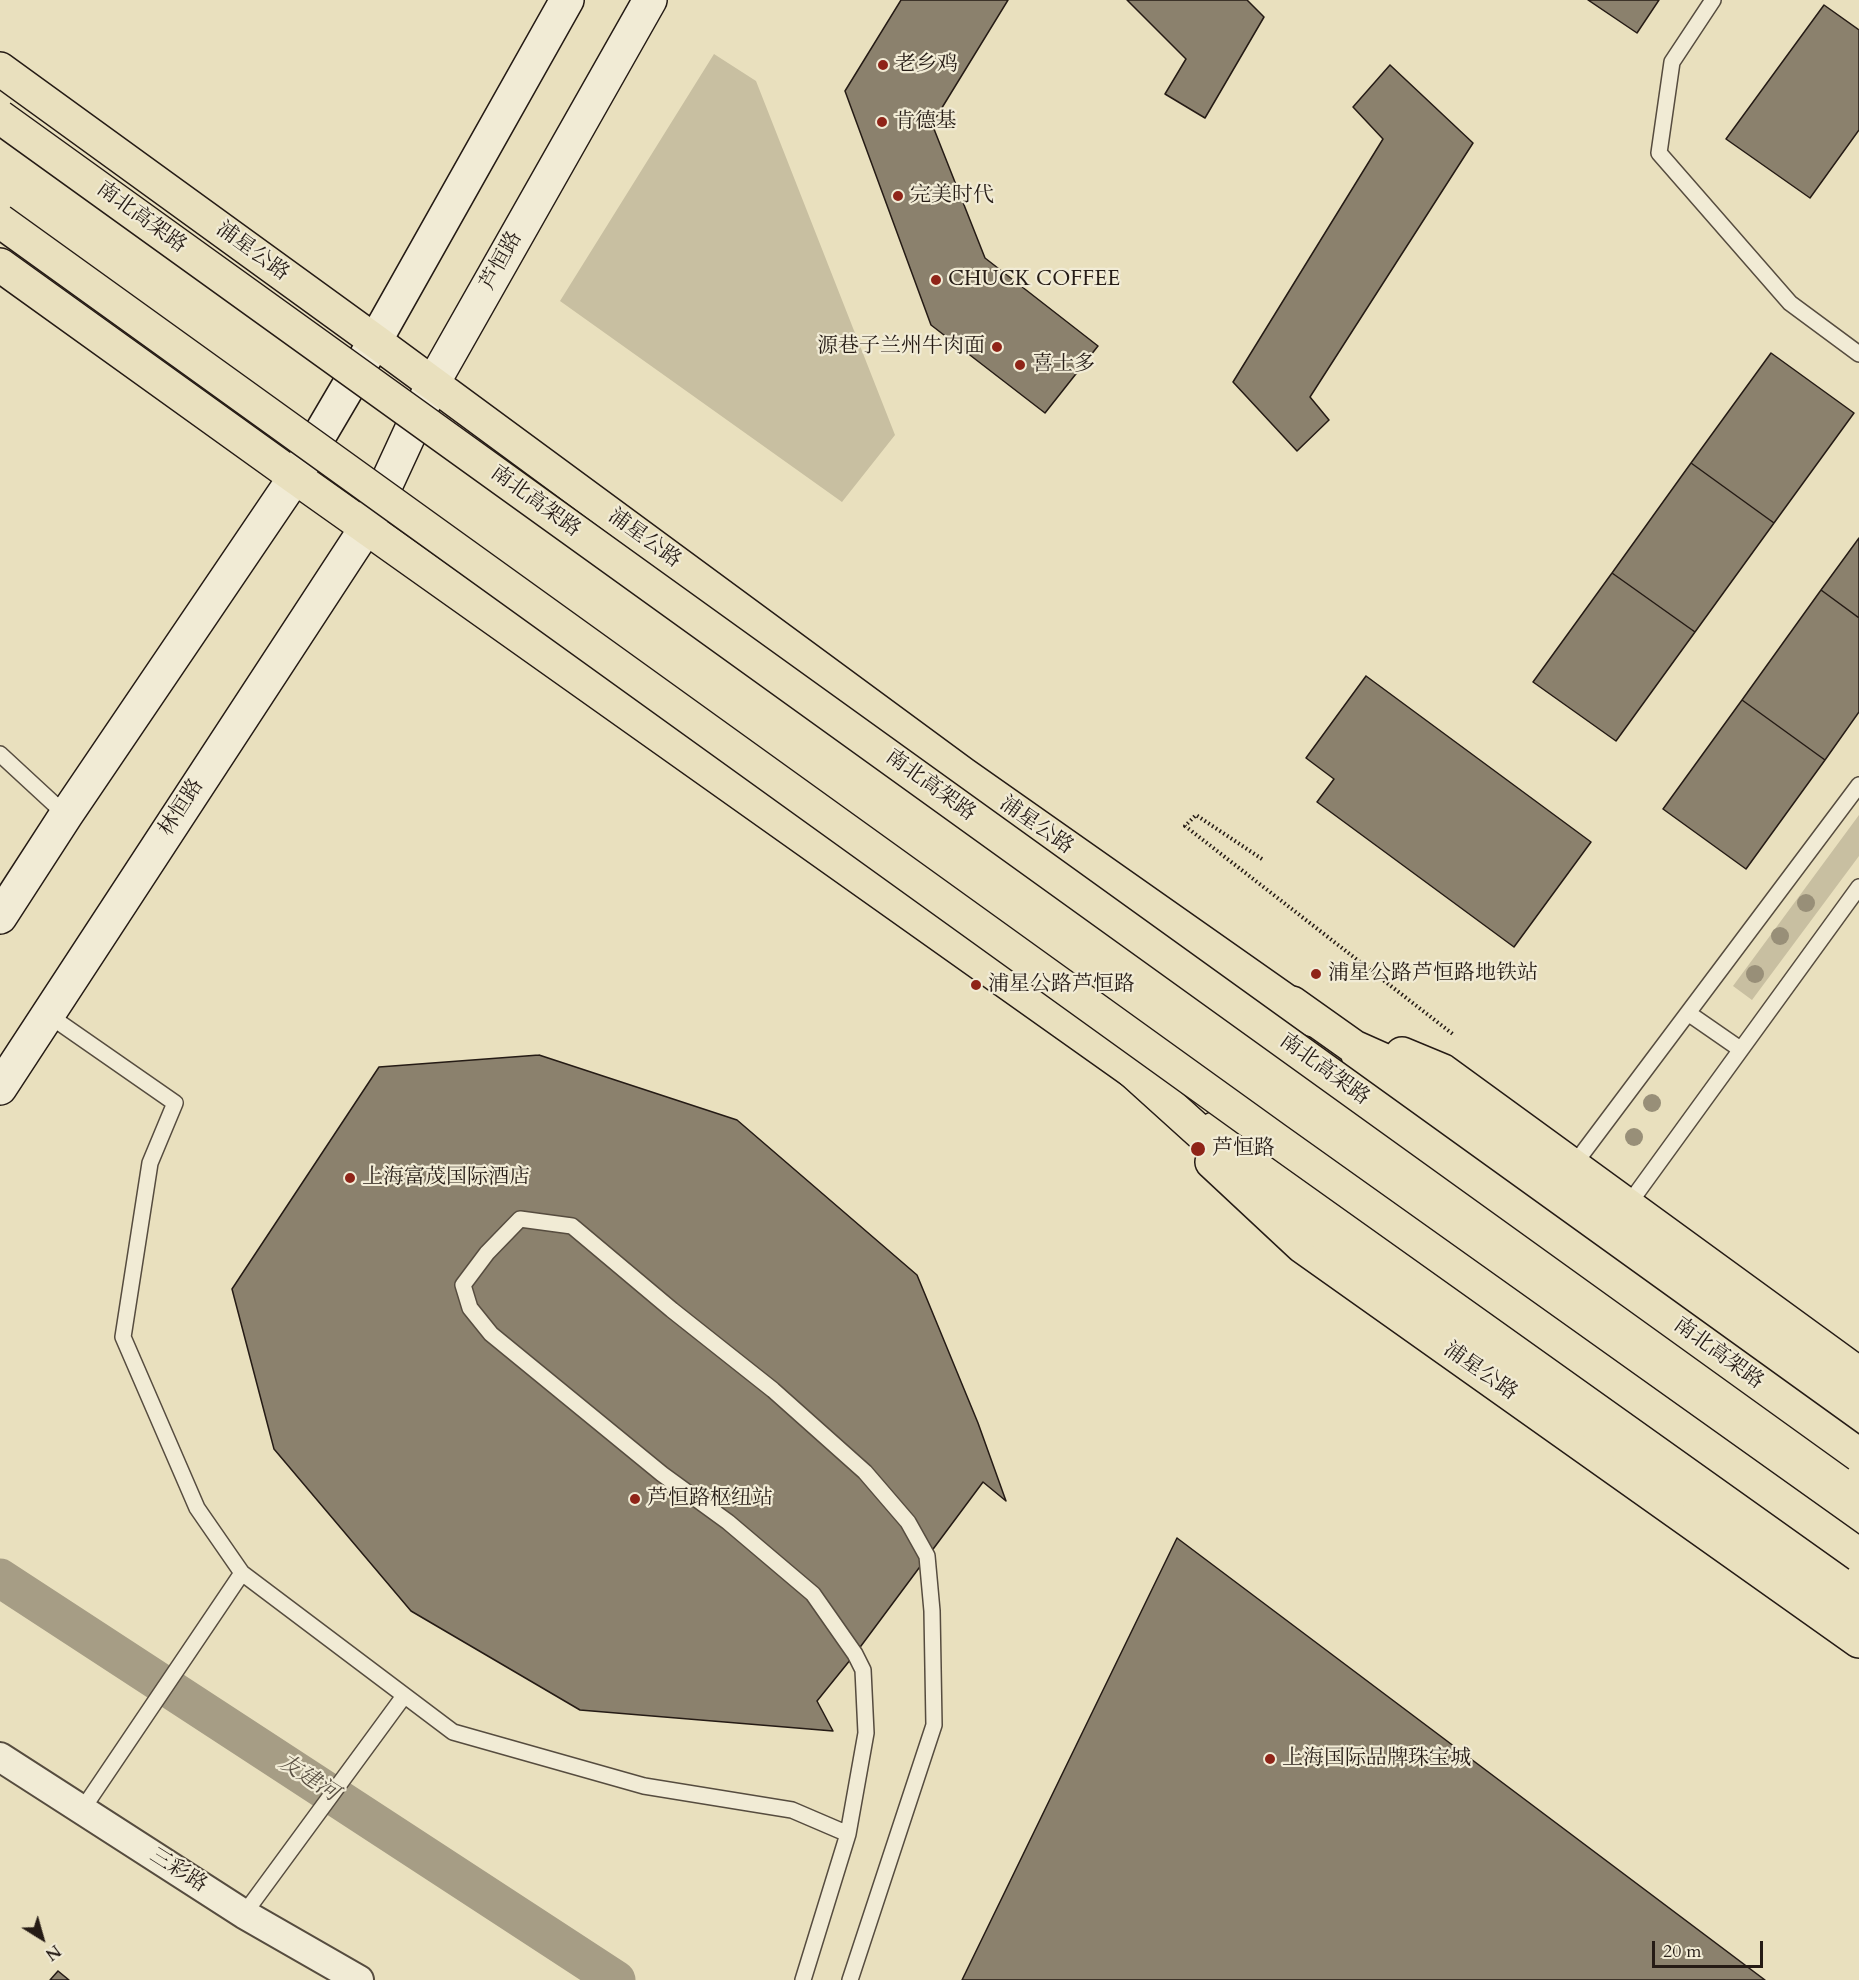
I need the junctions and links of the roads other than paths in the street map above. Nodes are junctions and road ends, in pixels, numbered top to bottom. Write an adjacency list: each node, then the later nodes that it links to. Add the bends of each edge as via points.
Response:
1 (567, 0): 8 (main road)
2 (650, 0): 10 (main road, 芦恒路)
3 (1713, 0): 9 (lane, via 1672,62 1659,153 1790,303)
4 (0, 69): 8 (main road, 浦星公路)
5 (0, 117): 29 (main road, 南北高架路, bridge)
6 (0, 221): 30 (main road, bridge)
7 (0, 265): 11 (main road, 浦星公路)
8 (375, 341): 10 (main road, 浦星公路); 11 (main road)
9 (1859, 354)
10 (433, 383): 12 (main road, 芦恒路); 18 (main road, 浦星公路, via 963,774)
11 (295, 477): 12 (main road, 浦星公路); 15 (main road)
12 (366, 528): 20 (main road, 林恒路); 22 (main road, 浦星公路)
13 (0, 754): 15 (lane)
14 (1859, 785): 19 (lane)
15 (66, 815): 17 (main road)
16 (1859, 887): 21 (lane)
17 (0, 916)
18 (1292, 1004): 24 (main road, 浦星公路, via 1443,1071); 27 (main road, via 1354,1047 1428,1080); 28 (main road, 浦星公路, via 1539,1196)
19 (1688, 1013): 21 (lane); 24 (lane)
20 (48, 1014): 23 (main road, 林恒路); 31 (lane, via 175,1103 150,1163 123,1337 197,1508)
21 (1740, 1049): 25 (lane)
22 (1130, 1069): 32 (main road, 浦星公路); 33 (main road, via 1234,1163 1317,1229); 34 (main road, 浦星公路, via 1212,1162 1302,1246)
23 (0, 1088)
24 (1574, 1166): 25 (main road, 浦星公路)
25 (1628, 1205): 26 (main road, 浦星公路)
26 (1859, 1374)
27 (1859, 1396)
28 (1859, 1426)
29 (1859, 1455)
30 (1859, 1555)
31 (242, 1573): 35 (lane); 37 (lane)
32 (1859, 1589)
33 (1859, 1609)
34 (1859, 1641)
35 (404, 1696): 38 (lane, via 453,1732 644,1786 792,1810); 39 (lane)
36 (0, 1757): 37 (street, 三彩路)
37 (82, 1810): 39 (street, 三彩路)
38 (848, 1834): 41 (lane); 42 (lane, via 866,1733 863,1670 855,1654 813,1594 491,1334 470,1308 463,1285 520,1219 572,1226 773,1390 865,1472 908,1522 927,1556 934,1725)
39 (244, 1914): 40 (street, 三彩路)
40 (359, 1980)
41 (803, 1980)
42 (850, 1980)

